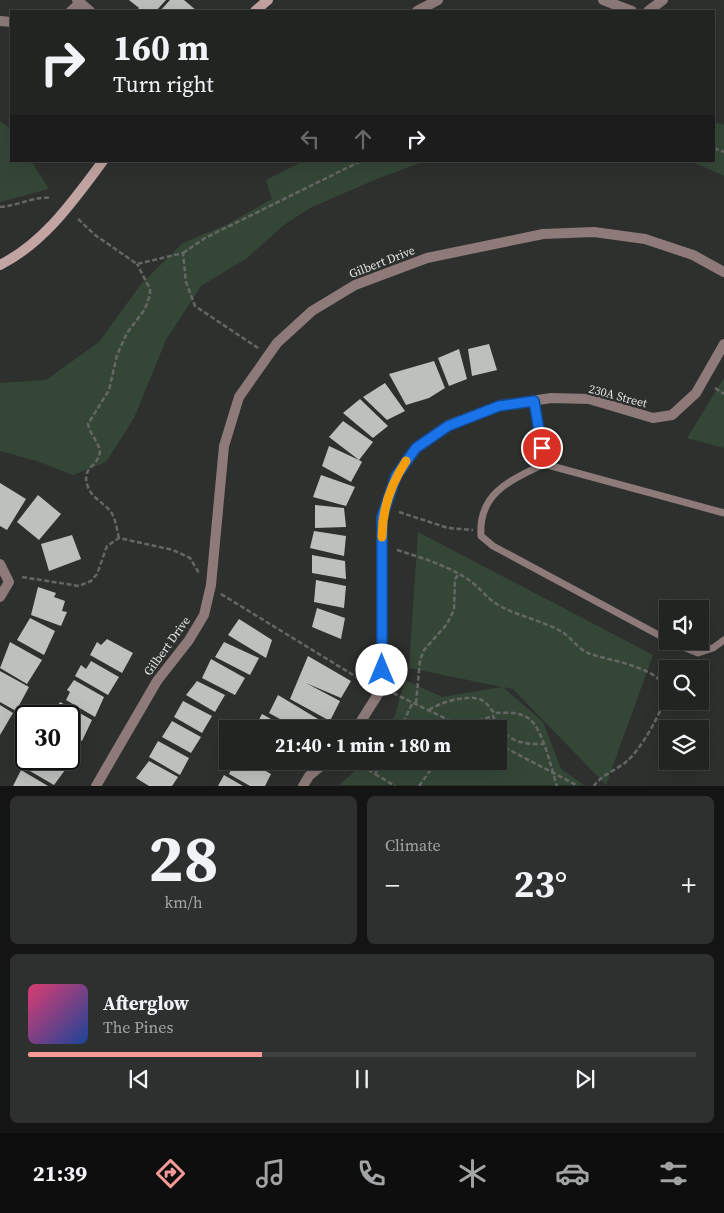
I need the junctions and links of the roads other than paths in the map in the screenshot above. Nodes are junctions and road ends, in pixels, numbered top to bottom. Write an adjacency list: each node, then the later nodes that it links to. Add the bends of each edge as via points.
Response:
1 (268, 0): 7 (street)
2 (438, 0): 8 (street)
3 (603, 0): 9 (street)
4 (663, 0): 10 (street)
5 (78, 1): 6 (street)
6 (89, 10)
7 (256, 10)
8 (419, 10)
9 (629, 10)
10 (649, 10)
11 (103, 162): 12 (street, via 48,231 22,254)
12 (0, 265)
13 (724, 272): 27 (street, Gilbert Drive, via 693,255 645,239 594,232 542,234 427,258 355,285 312,311 277,343 239,397 224,446 211,585 204,615 157,681)
14 (724, 344): 15 (street, 230A Street, via 696,393 672,415 653,418 589,399)
15 (534, 401): 16 (lane); 25 (street, 230A Street, via 499,406 448,426 416,448 396,476 382,517 382,688)
16 (544, 464): 17 (lane); 20 (lane, via 501,488 486,503 480,520 482,536 493,546)
17 (724, 513)
18 (0, 564): 19 (street, via 9,582)
19 (0, 597)
20 (659, 636)
21 (724, 640): 22 (lane)
22 (709, 649)
23 (690, 650): 24 (lane, via 698,653)
24 (707, 650)
25 (362, 720)
26 (316, 770): 28 (street)
27 (96, 786)
28 (303, 786)

